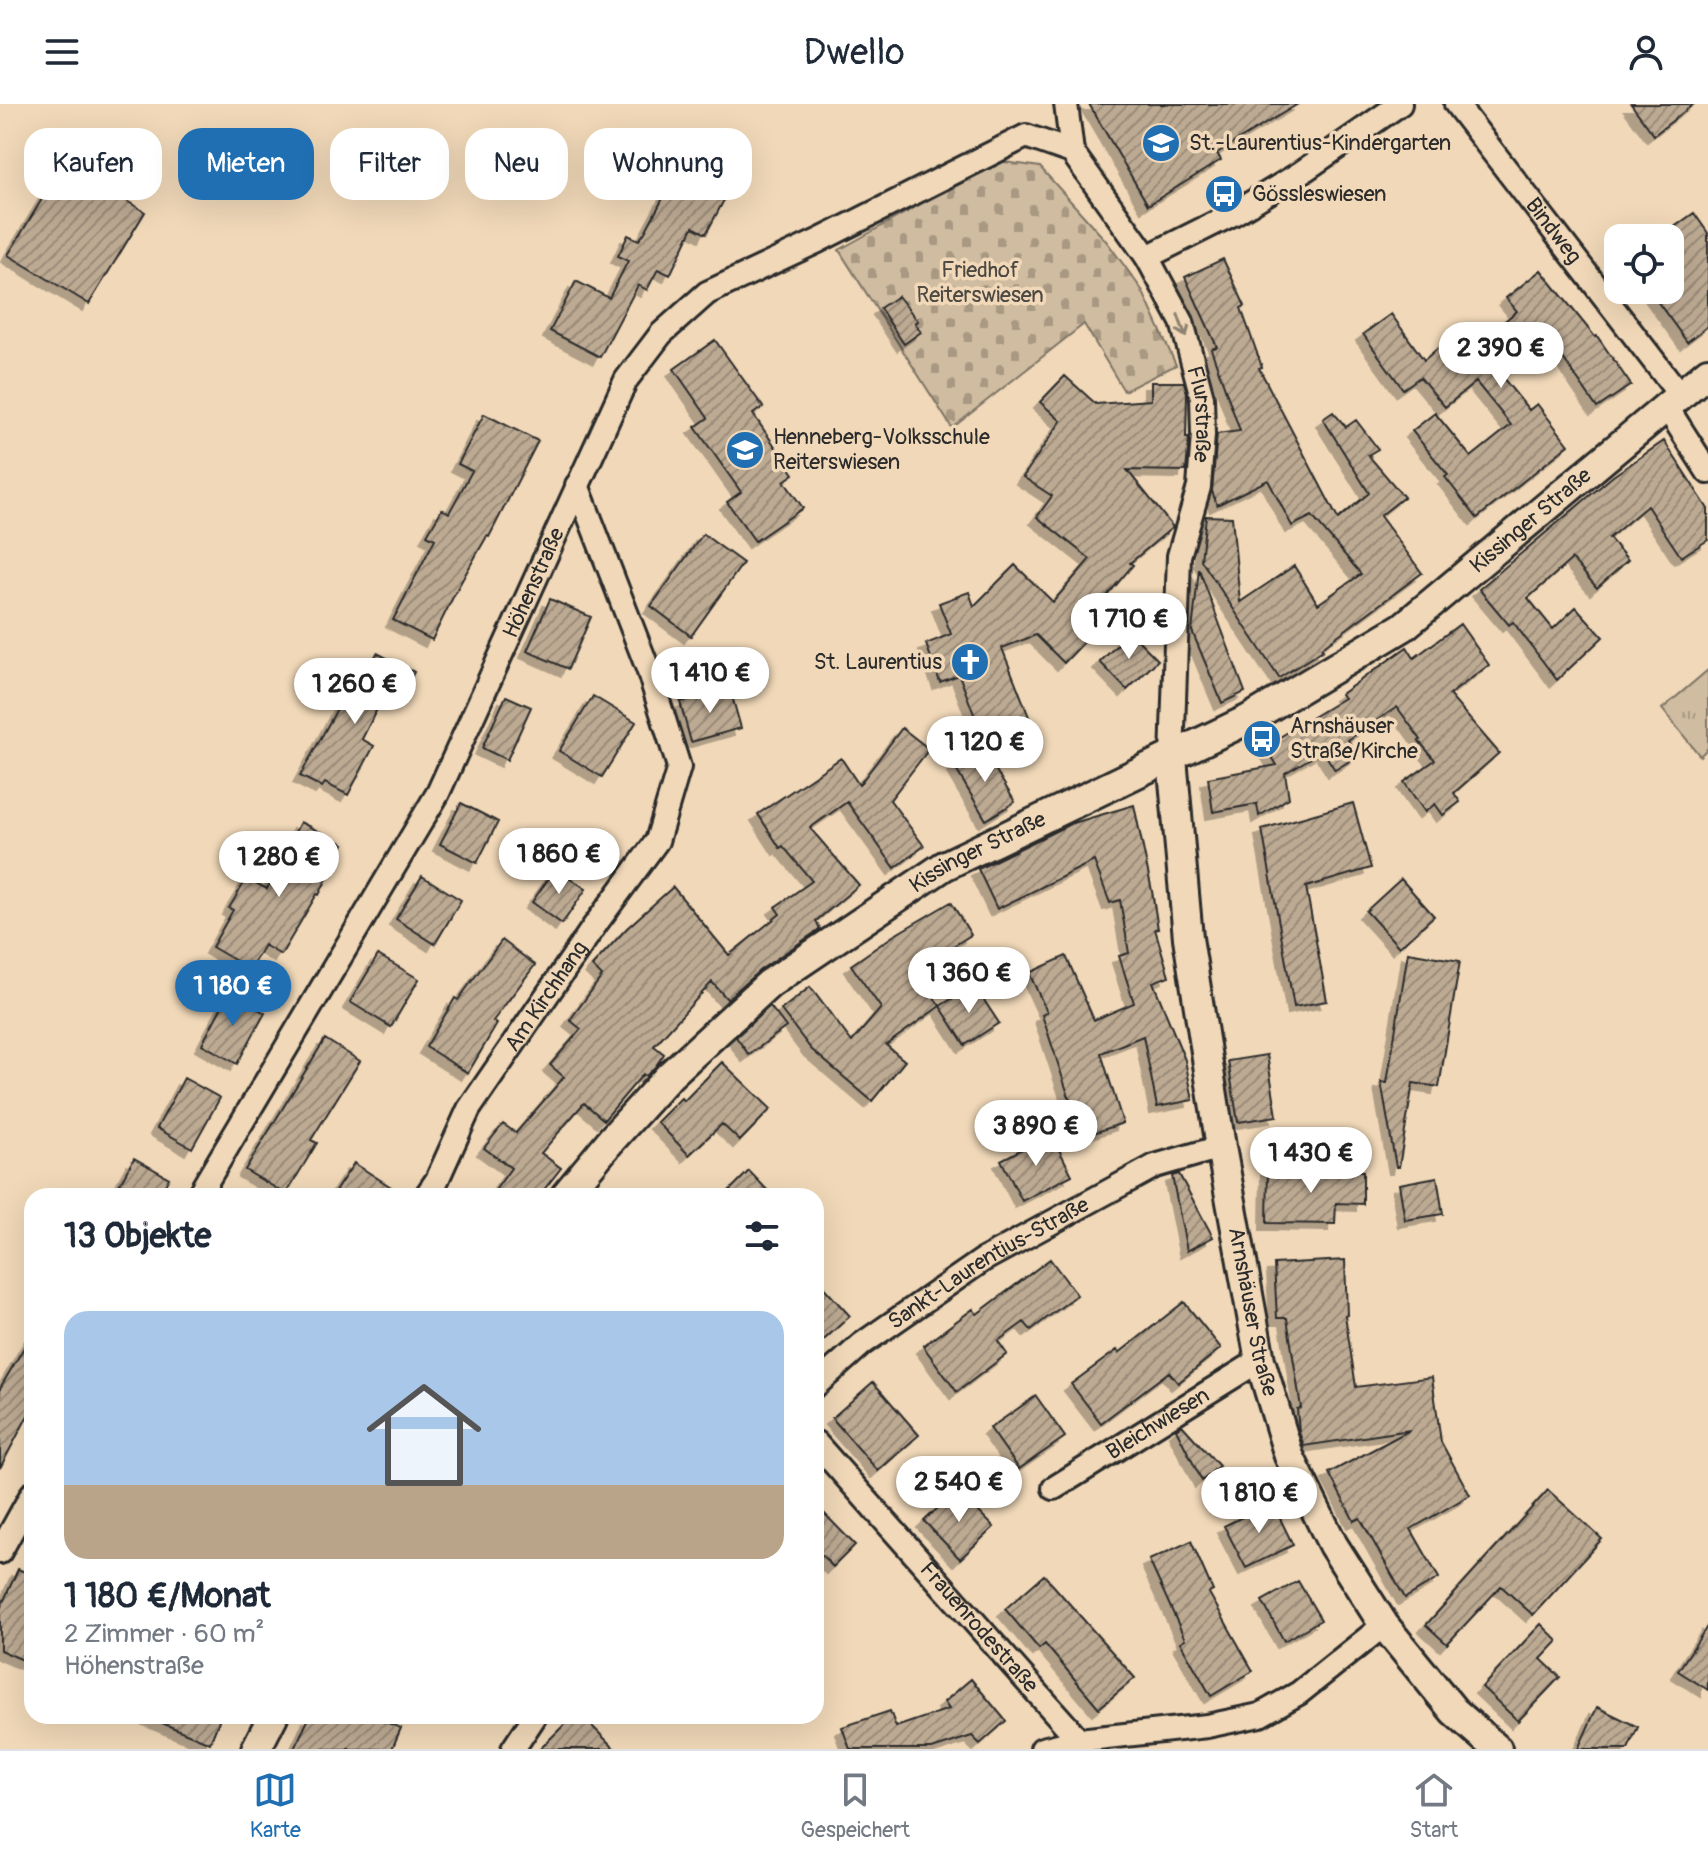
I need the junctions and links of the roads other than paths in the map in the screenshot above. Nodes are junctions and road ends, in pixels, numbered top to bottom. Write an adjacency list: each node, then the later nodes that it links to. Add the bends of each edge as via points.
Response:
1 (1066, 104): 4 (street)
2 (1400, 104): 5 (street, via 1233,214)
3 (1456, 104): 7 (street, Bindweg)
4 (1072, 152): 5 (street, Flurstraße); 9 (street, Höhenstraße, via 1026,136 707,293 661,334 626,380)
5 (1147, 257): 10 (street, Flurstraße, one-way to 10, via 1182,322 1202,397 1199,487 1179,556)
6 (1708, 372): 7 (street, Kissinger Straße)
7 (1673, 401): 8 (street, Bindweg); 10 (street, Kissinger Straße, via 1403,627 1269,709)
8 (1708, 472)
9 (577, 485): 12 (street, Höhenstraße, via 438,793); 13 (street, Am Kirchhang, via 648,669 679,767 657,841 469,1109)
10 (1172, 758): 11 (street, Arnshäuser Straße, via 1188,938); 14 (street, Kissinger Straße, via 944,866 769,984 669,1076)
11 (1221, 1147): 15 (street, Arnshäuser Straße); 16 (street, Sankt-Laurentius-Straße, via 1155,1166 983,1260 862,1344)
12 (203, 1188)
13 (432, 1188)
14 (572, 1188)
15 (1260, 1360): 18 (street, Bleichwiesen); 21 (street, Arnshäuser Straße, via 1289,1456 1333,1545)
16 (824, 1378)
17 (824, 1452): 24 (street, Frauenrodestraße)
18 (1054, 1488)
19 (24, 1508): 20 (street)
20 (0, 1552)
21 (1384, 1625): 24 (street, via 1299,1693 1260,1715); 28 (street, Arnshäuser Straße, via 1454,1711)
22 (269, 1724): 25 (street)
23 (530, 1724): 26 (street)
24 (1079, 1740): 27 (street)
25 (256, 1749)
26 (513, 1749)
27 (1042, 1749)
28 (1497, 1749)

